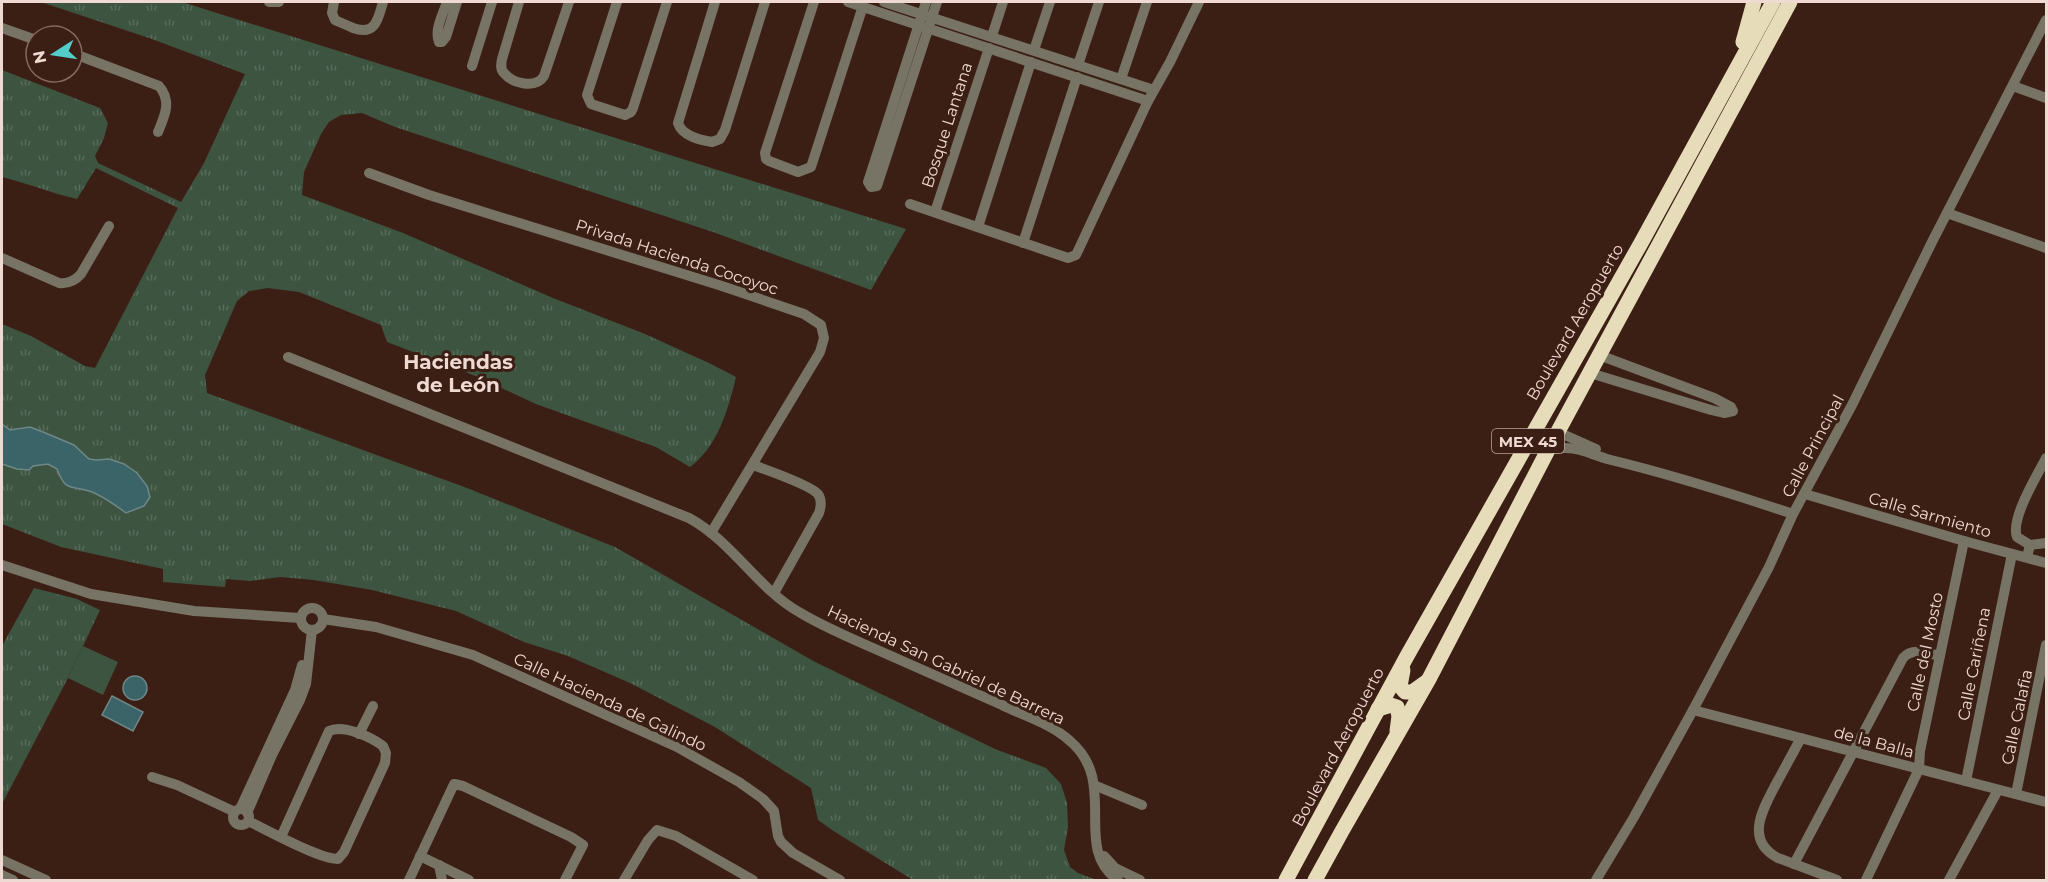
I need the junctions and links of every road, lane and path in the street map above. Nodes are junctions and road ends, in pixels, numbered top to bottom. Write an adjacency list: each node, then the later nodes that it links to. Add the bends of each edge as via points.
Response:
1 (269, 2): 2 (street)
2 (279, 2)
3 (334, 2): 4 (street, via 335,20 364,30 375,24)
4 (383, 2)
5 (447, 2): 6 (street, via 438,30 439,42 446,37)
6 (457, 2)
7 (492, 2): 39 (street)
8 (519, 2): 9 (street, via 501,68 510,78 532,84 544,76)
9 (569, 2)
10 (617, 2): 11 (street, via 586,95 591,104 625,115 633,108)
11 (667, 2)
12 (716, 2): 13 (street, via 678,123 686,134 712,142 720,139 725,130)
13 (765, 2)
14 (814, 2): 27 (street, via 765,153 769,161 798,172 811,167)
15 (848, 2): 27 (street)
16 (884, 2): 28 (street)
17 (926, 2): 28 (street)
18 (937, 2): 28 (street)
19 (1003, 2): 32 (street)
20 (1050, 2): 34 (street)
21 (1098, 2): 38 (street)
22 (1147, 2): 41 (street)
23 (1199, 2): 43 (street)
24 (1754, 2): 36 (highway)
25 (1773, 2): 36 (highway, Boulevard Aeropuerto / MEX 45)
26 (1790, 2): 56 (highway, Boulevard Aeropuerto / MEX 45)
27 (863, 6): 28 (street)
28 (926, 20): 28 (street, via 876,186 871,188 868,182); 32 (street); 33 (street)
29 (2046, 20): 42 (street, Calle Principal)
30 (2, 28): 31 (street)
31 (24, 36)
32 (992, 36): 34 (street)
33 (989, 48): 37 (street); 49 (street, Bosque Lantana)
34 (1034, 50): 38 (street)
35 (84, 58): 46 (street, via 159,86 167,100 167,111)
36 (1741, 59): 79 (highway, Boulevard Aeropuerto / MEX 45)
37 (1031, 62): 40 (street); 52 (street)
38 (1078, 65): 41 (street)
39 (472, 66)
40 (1077, 77): 45 (street); 53 (street)
41 (1121, 79): 43 (street)
42 (2013, 86): 44 (street); 50 (street, Calle Principal)
43 (1154, 90): 45 (street)
44 (2046, 98)
45 (1148, 101): 53 (street, via 1076,255 1068,258)
46 (158, 132)
47 (369, 173): 63 (street, Privada Hacienda Cocoyoc, via 722,286 816,321 824,330 820,352)
48 (910, 204): 49 (street)
49 (934, 212): 52 (street)
50 (1947, 213): 54 (street); 64 (street, Calle Principal)
51 (109, 226): 55 (street, via 81,274 68,283 59,283)
52 (978, 227): 53 (street)
53 (1023, 243)
54 (2046, 248)
55 (2, 258)
56 (1599, 355): 58 (highway, Boulevard Aeropuerto / MEX 45); 58 (street, via 1714,398 1733,411 1711,410)
57 (288, 357): 66 (street, Hacienda San Gabriel de Barrera, via 689,518)
58 (1590, 373): 59 (highway, Boulevard Aeropuerto / MEX 45)
59 (1558, 432): 60 (highway, Boulevard Aeropuerto / MEX 45); 62 (street)
60 (1548, 450): 62 (street, via 1567,447); 81 (highway, Boulevard Aeropuerto / MEX 45)
61 (2046, 458): 69 (street, via 2016,524 2018,537)
62 (1620, 462): 65 (street)
63 (753, 465): 66 (street); 74 (street, via 806,487 818,494 821,503)
64 (1805, 494): 65 (street, Calle Principal); 67 (street, Calle Sarmiento)
65 (1793, 514): 84 (street, Calle Principal)
66 (711, 533): 74 (street, Hacienda San Gabriel de Barrera)
67 (1964, 541): 70 (street, Calle Sarmiento); 80 (street, Calle del Mosto)
68 (2046, 543): 69 (street)
69 (2030, 545): 71 (street)
70 (2012, 554): 71 (street, Calle Sarmiento); 91 (street, Calle Cariñena)
71 (2027, 557): 72 (street, Calle Sarmiento)
72 (2046, 563)
73 (2, 565): 75 (street, via 102,596 194,611)
74 (774, 592): 92 (street, Hacienda San Gabriel de Barrera, via 798,612 838,632 1062,735 1085,758)
75 (300, 618): 76 (street, via 306,609 312,608); 77 (street)
76 (323, 619): 77 (street, via 321,626); 112 (street, Calle Hacienda de Galindo, via 376,627 473,655 676,747 763,799 774,811 781,842)
77 (309, 629): 97 (street, via 298,680)
78 (2046, 645): 94 (street, Calle Calafia)
79 (1407, 656): 81 (highway, via 1400,681 1402,689 1413,692); 83 (highway, Boulevard Aeropuerto / MEX 45)
80 (1940, 656): 88 (street, via 1913,651 1906,654); 89 (street, Calle del Mosto)
81 (1429, 679): 87 (highway, Boulevard Aeropuerto / MEX 45)
82 (373, 706): 85 (street)
83 (1378, 709): 87 (highway, via 1387,705 1397,707); 115 (highway, Boulevard Aeropuerto / MEX 45)
84 (1693, 710): 86 (street, de la Balla); 117 (street, Calle Principal)
85 (359, 734): 98 (street, via 342,729 329,731); 98 (street, via 380,743 386,758 341,857 326,858)
86 (1801, 738): 88 (street, de la Balla); 101 (street, via 1761,813 1759,828 1760,840 1770,854)
87 (1395, 740): 116 (highway, Boulevard Aeropuerto / MEX 45)
88 (1853, 753): 89 (street, de la Balla); 101 (street)
89 (1918, 769): 91 (street, de la Balla); 119 (street, Calle del Mosto)
90 (152, 777): 97 (street, via 178,792)
91 (1966, 781): 93 (street, de la Balla)
92 (1095, 782): 96 (street); 113 (street, via 1096,850 1104,868); 114 (street, via 1102,853 1109,864)
93 (1998, 790): 94 (street, de la Balla); 120 (street)
94 (2016, 794): 95 (street, de la Balla)
95 (2046, 802)
96 (1142, 805)
97 (241, 815): 98 (street)
98 (281, 837)
99 (420, 856): 102 (street); 106 (street); 109 (street, via 454,784 584,845)
100 (2, 860): 105 (street)
101 (1794, 864): 118 (street)
102 (439, 866): 107 (street); 108 (street)
103 (2, 875): 104 (street)
104 (13, 880)
105 (46, 880)
106 (409, 880)
107 (442, 880)
108 (470, 880)
109 (565, 880)
110 (624, 880): 111 (street, via 657,830 676,836)
111 (753, 880)
112 (840, 880)
113 (1118, 880)
114 (1140, 880)
115 (1286, 880)
116 (1315, 880)
117 (1596, 880)
118 (1837, 880)
119 (1866, 880)
120 (1948, 880)

